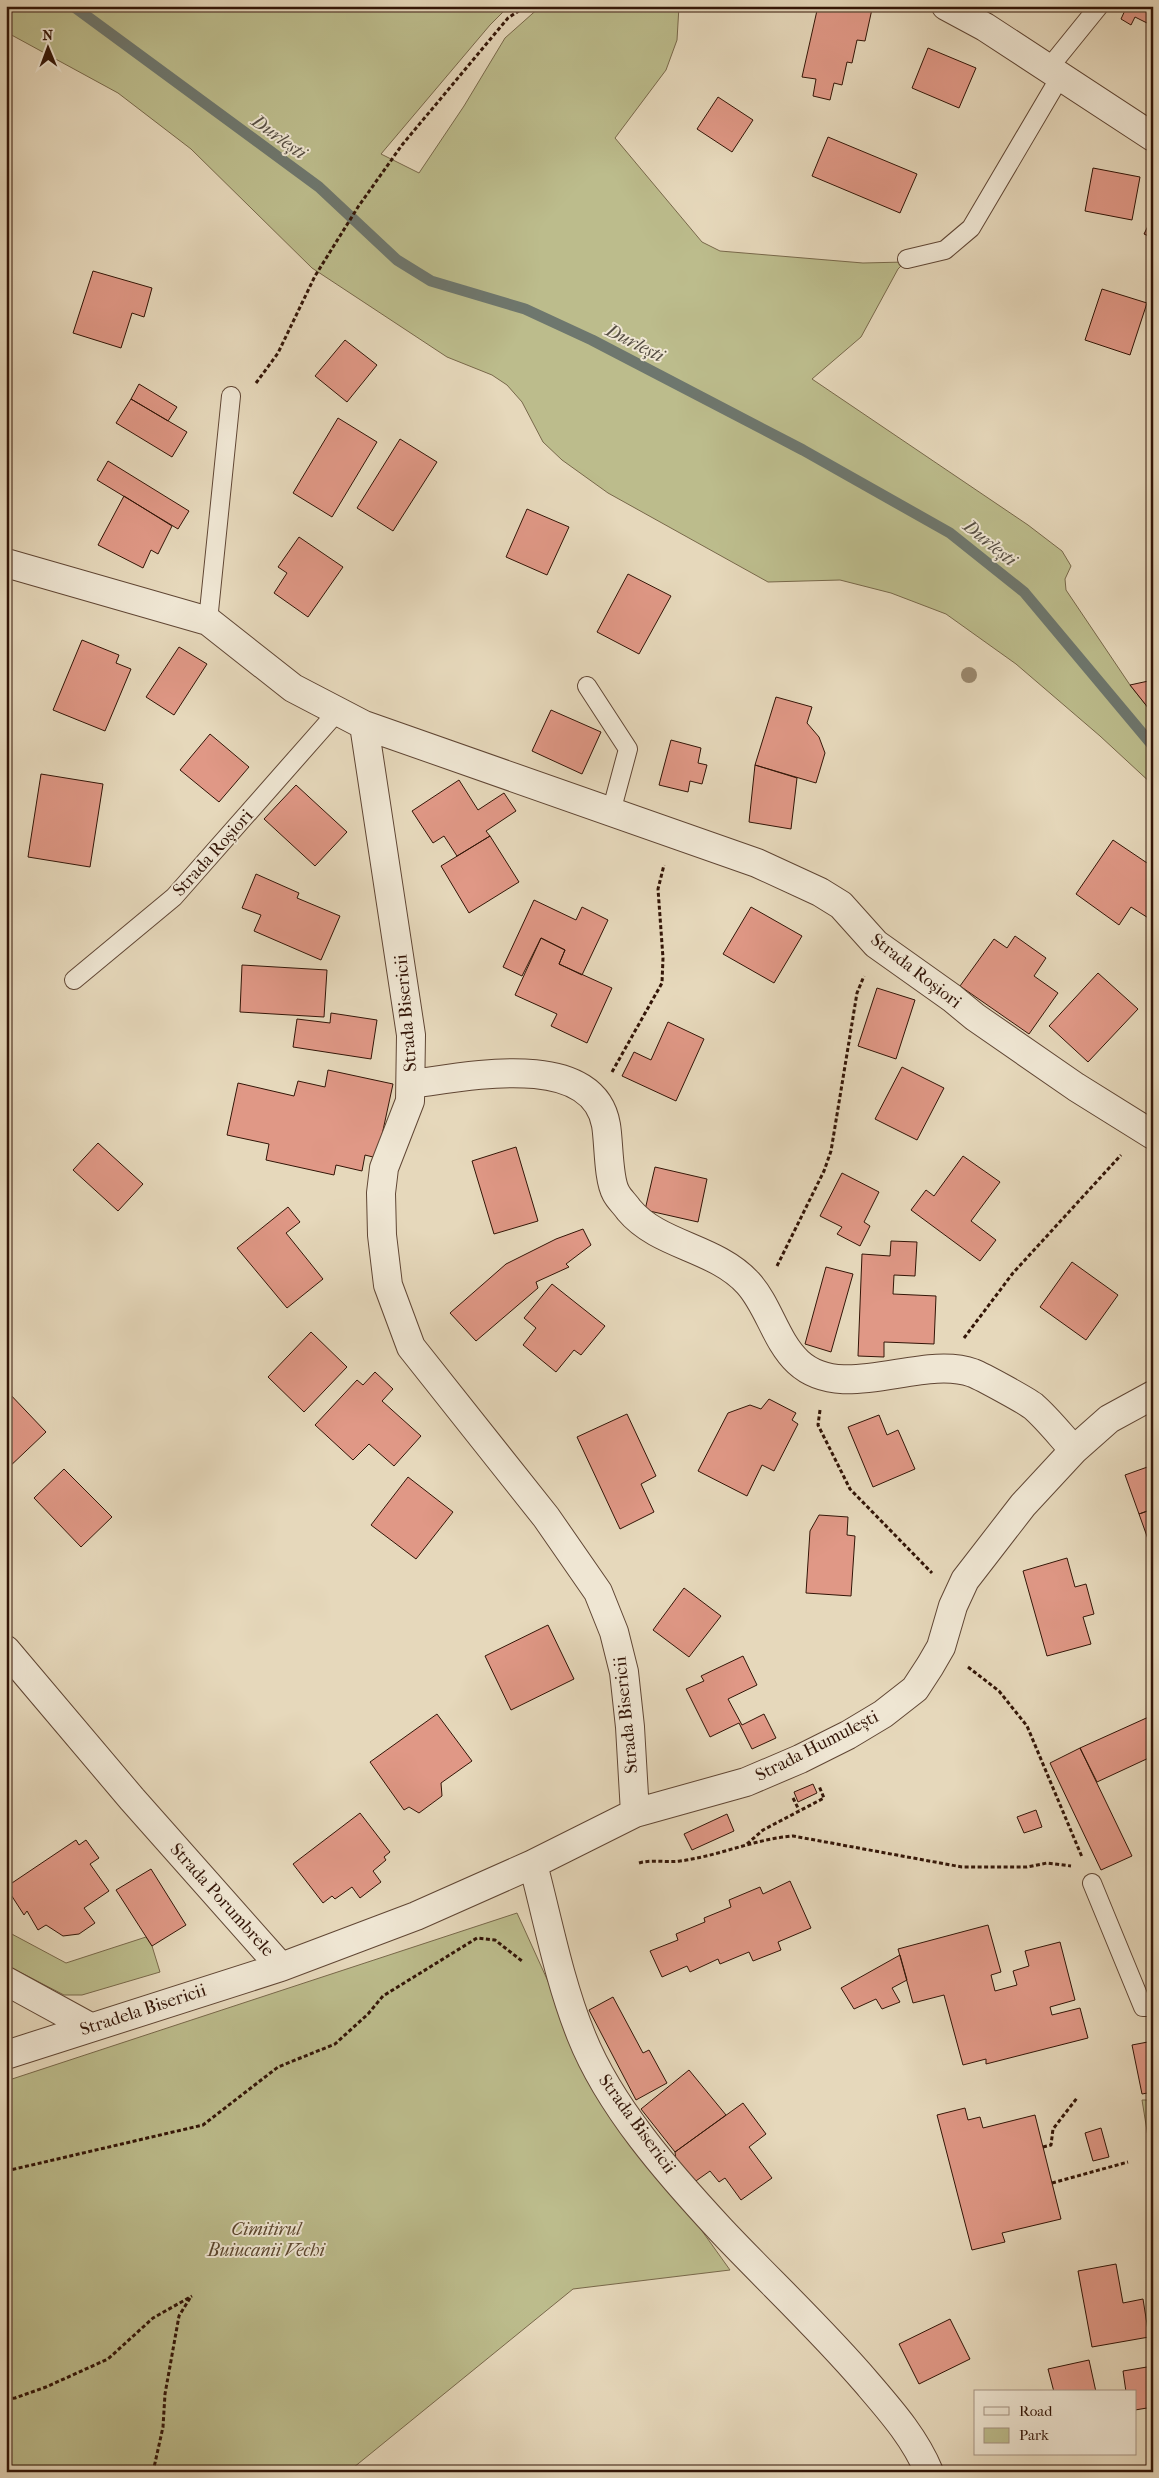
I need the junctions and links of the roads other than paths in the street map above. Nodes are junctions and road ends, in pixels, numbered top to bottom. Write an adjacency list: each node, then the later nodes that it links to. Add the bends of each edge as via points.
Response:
1 (946, 6): 3 (street)
2 (1099, 6): 3 (lane)
3 (1054, 73): 4 (street); 5 (lane, via 972,228 945,250)
4 (1153, 136)
5 (907, 259)
6 (231, 396): 8 (lane)
7 (6, 563): 8 (street, Strada Roșiori)
8 (208, 621): 10 (street, Strada Roșiori, via 293,688)
9 (587, 686): 12 (lane, via 628,749)
10 (338, 711): 11 (street, Strada Roșiori); 13 (lane, Strada Roșiori, via 174,897)
11 (364, 726): 12 (street, Strada Roșiori); 14 (street, Strada Bisericii, via 411,1035)
12 (611, 812): 15 (street, Strada Roșiori, via 757,863 820,892 841,905 876,944 988,1026)
13 (74, 980)
14 (412, 1084): 17 (street, via 500,1073 540,1074 567,1081 592,1095 606,1122 615,1192 630,1211 644,1226 716,1259 748,1282 798,1363 823,1377 856,1379 934,1369 972,1373 1032,1405); 19 (street, Strada Bisericii, via 410,1102 384,1168 381,1193 382,1243 388,1285 411,1347 546,1517 598,1592 614,1632 624,1672)
15 (1149, 1133)
16 (1153, 1396): 17 (street, Strada Humulești, via 1109,1419)
17 (1074, 1450): 19 (street, Strada Humulești, via 997,1536 965,1580 941,1646 915,1689 848,1735 746,1782)
18 (6, 1650): 22 (street, Strada Porumbrele)
19 (635, 1813): 20 (street)
20 (534, 1864): 22 (street, Strada Porumbrele, via 416,1916); 27 (street, Strada Bisericii, via 564,1982 581,2035 602,2078 671,2174 842,2354 894,2415 921,2452)
21 (1092, 1883): 24 (lane)
22 (281, 1967): 25 (street, Stradela Bisericii)
23 (6, 1982): 25 (street)
24 (1148, 2007)
25 (90, 2027): 26 (street, Stradela Bisericii)
26 (6, 2055)
27 (929, 2472)

